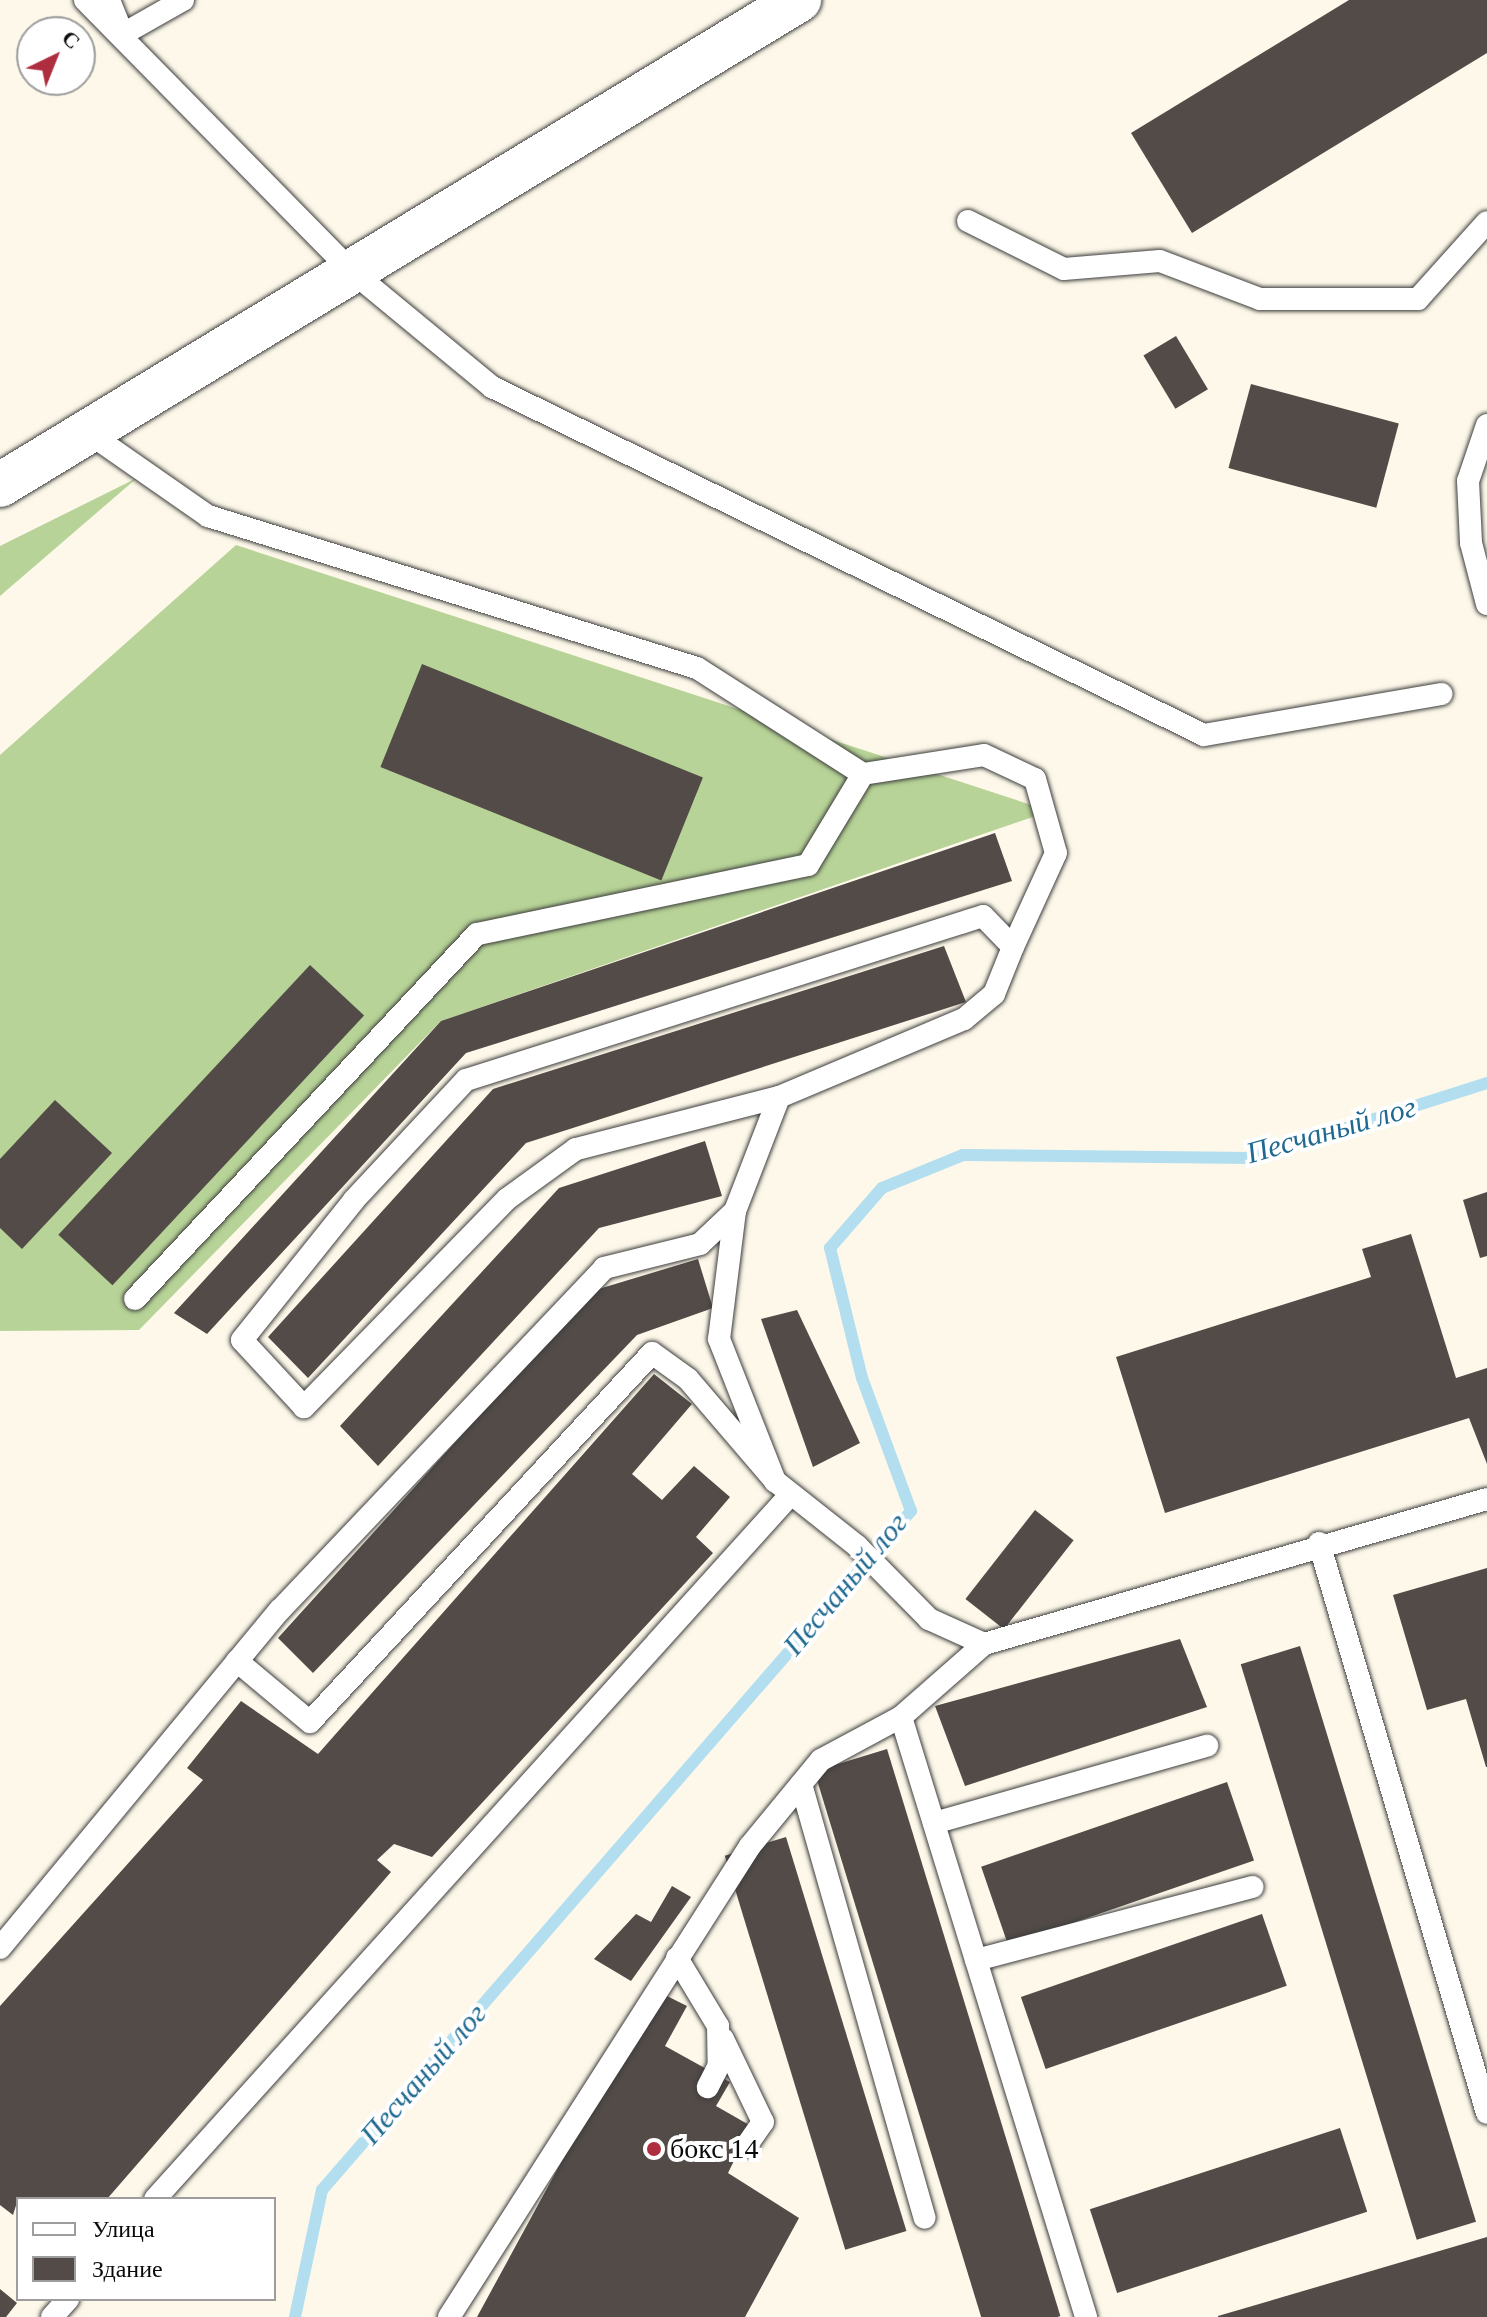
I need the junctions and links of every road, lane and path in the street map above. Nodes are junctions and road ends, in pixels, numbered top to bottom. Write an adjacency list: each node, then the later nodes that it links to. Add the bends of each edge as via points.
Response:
1 (85, 0): 5 (lane)
2 (109, 0): 5 (lane)
3 (183, 0): 5 (lane)
4 (799, 0): 8 (street)
5 (123, 34): 8 (lane)
6 (968, 221): 7 (lane, via 1064,269 1160,261 1260,299 1418,299)
7 (1487, 222)
8 (349, 269): 10 (street); 13 (lane, via 492,387 1204,735)
9 (1487, 425): 12 (lane, via 1468,481 1471,543)
10 (86, 431): 11 (street); 14 (lane, via 208,516 697,668)
11 (0, 485)
12 (1487, 604)
13 (1441, 694)
14 (863, 774): 15 (lane, via 984,755 1035,779 1056,853); 18 (lane, via 808,865 477,934)
15 (1013, 947): 16 (lane, via 994,994 964,1019); 16 (lane, via 983,916 466,1080 354,1200 242,1340 304,1407 507,1199 576,1149)
16 (779, 1097): 17 (lane)
17 (735, 1211): 19 (lane, via 719,1339); 23 (lane, via 700,1244 604,1268)
18 (135, 1299)
19 (783, 1488): 22 (lane, via 857,1546 929,1619); 23 (lane, via 688,1379 652,1353 310,1722); 36 (lane)
20 (1487, 1499): 21 (lane)
21 (1319, 1543): 22 (lane); 34 (lane)
22 (984, 1644): 24 (lane)
23 (237, 1661): 29 (lane)
24 (901, 1717): 26 (lane, via 821,1760); 27 (lane)
25 (1207, 1746): 27 (lane)
26 (801, 1784): 30 (lane); 37 (lane)
27 (934, 1823): 31 (lane)
28 (1253, 1887): 31 (lane)
29 (0, 1948)
30 (677, 1958): 32 (lane); 40 (lane)
31 (976, 1960): 41 (lane)
32 (718, 2026): 33 (lane, via 719,2065); 35 (lane, via 763,2122)
33 (708, 2087)
34 (1487, 2113)
35 (746, 2146)
36 (157, 2197)
37 (925, 2218)
38 (66, 2301): 39 (lane)
39 (52, 2317)
40 (449, 2317)
41 (1086, 2317)

